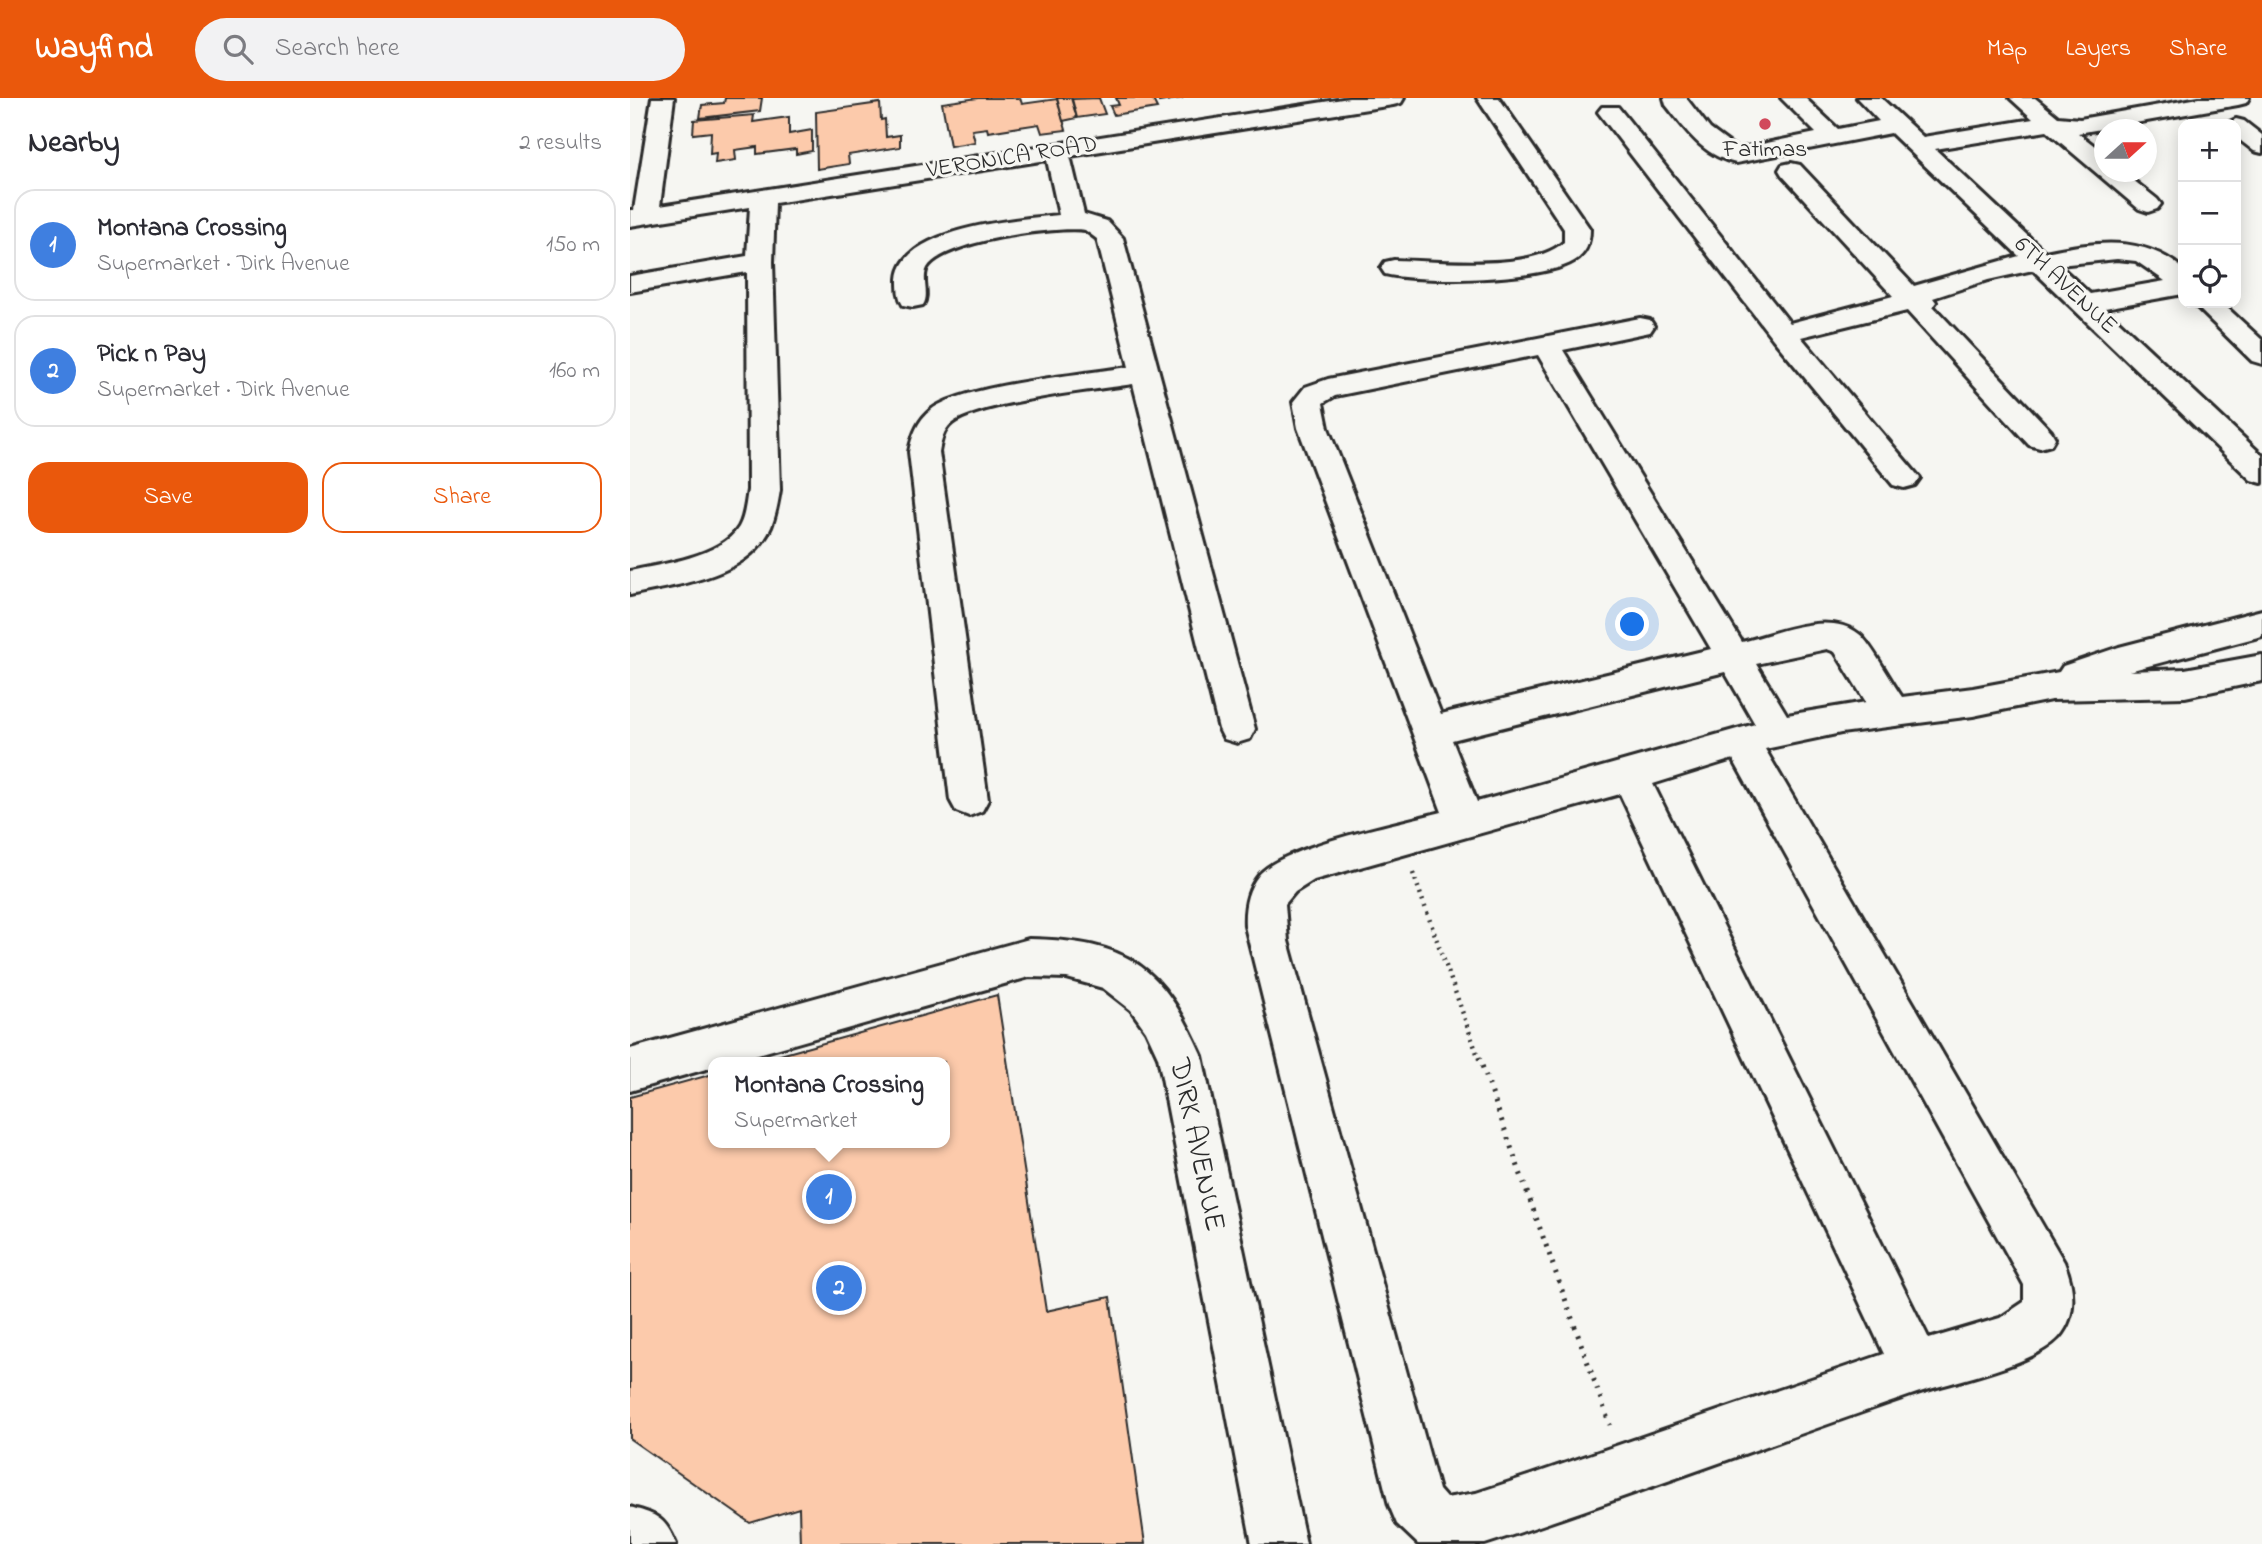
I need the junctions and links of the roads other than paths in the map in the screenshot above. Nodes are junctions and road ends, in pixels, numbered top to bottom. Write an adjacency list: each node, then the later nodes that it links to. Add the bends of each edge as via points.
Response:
1 (663, 98): 25 (street)
2 (1393, 98): 17 (street, VERONICA ROAD)
3 (1488, 98): 27 (street, via 1567,212 1577,229 1576,245 1565,257 1516,268)
4 (1675, 98): 15 (street, via 1724,154 1736,156)
5 (1792, 98): 15 (street)
6 (1868, 98): 12 (street, 6TH AVENUE)
7 (2021, 98): 13 (street)
8 (2238, 98): 9 (street)
9 (2202, 101): 11 (street); 13 (street)
10 (1610, 112): 37 (street)
11 (2226, 119)
12 (1896, 125): 15 (street); 18 (street, 6TH AVENUE)
13 (2067, 129): 18 (street); 19 (street)
14 (2241, 130): 16 (street)
15 (1832, 136)
16 (2262, 146)
17 (1057, 151): 22 (street, VERONICA ROAD); 24 (street)
18 (1924, 153): 28 (street, 6TH AVENUE)
19 (2094, 156)
20 (1791, 170): 33 (street)
21 (2121, 182): 23 (street)
22 (763, 197): 25 (street, VERONICA ROAD); 26 (street)
23 (2148, 204)
24 (1070, 211): 32 (street, via 934,249 915,265); 40 (street, via 1102,228 1110,238)
25 (638, 217)
26 (760, 262): 30 (street); 44 (street, via 764,489 759,517 749,537 730,552)
27 (1394, 268)
28 (2046, 269): 29 (street, via 2116,252 2140,253); 33 (street); 34 (street, 6TH AVENUE)
29 (2178, 280)
30 (630, 284)
31 (2178, 285): 34 (street)
32 (913, 299)
33 (1907, 301): 37 (street); 41 (street)
34 (2084, 303): 42 (street, 6TH AVENUE)
35 (2212, 308): 39 (street)
36 (1640, 326): 38 (street)
37 (1783, 333): 43 (street)
38 (1546, 345): 46 (street); 51 (street, via 1328,388 1308,402 1313,428)
39 (2259, 347)
40 (1144, 373): 50 (street); 54 (street, via 982,400 937,419 927,433 924,452)
41 (2040, 438)
42 (2262, 473)
43 (1904, 478)
44 (630, 583)
45 (2262, 623): 48 (street, via 2119,660)
46 (1734, 657): 49 (street, via 1815,637 1840,639 1853,650); 51 (street); 52 (street)
47 (2262, 668): 48 (street, via 2185,683)
48 (2050, 686): 49 (street)
49 (1892, 712): 52 (street)
50 (1237, 729)
51 (1430, 731): 55 (street)
52 (1759, 736): 53 (street); 57 (street, via 2047,1279 2050,1301 2042,1319 2028,1329)
53 (1630, 776): 55 (street); 57 (street)
54 (969, 800)
55 (1465, 822): 57 (street, via 1304,866 1280,877 1268,892 1262,914 1416,1505 1432,1523 1452,1526 1626,1472)
56 (630, 1070): 60 (street, DIRK AVENUE, via 1030,958 1072,958 1111,970 1139,989 1158,1013 1180,1056)
57 (1917, 1368)
58 (630, 1534): 59 (street)
59 (649, 1544)
60 (1279, 1544)

